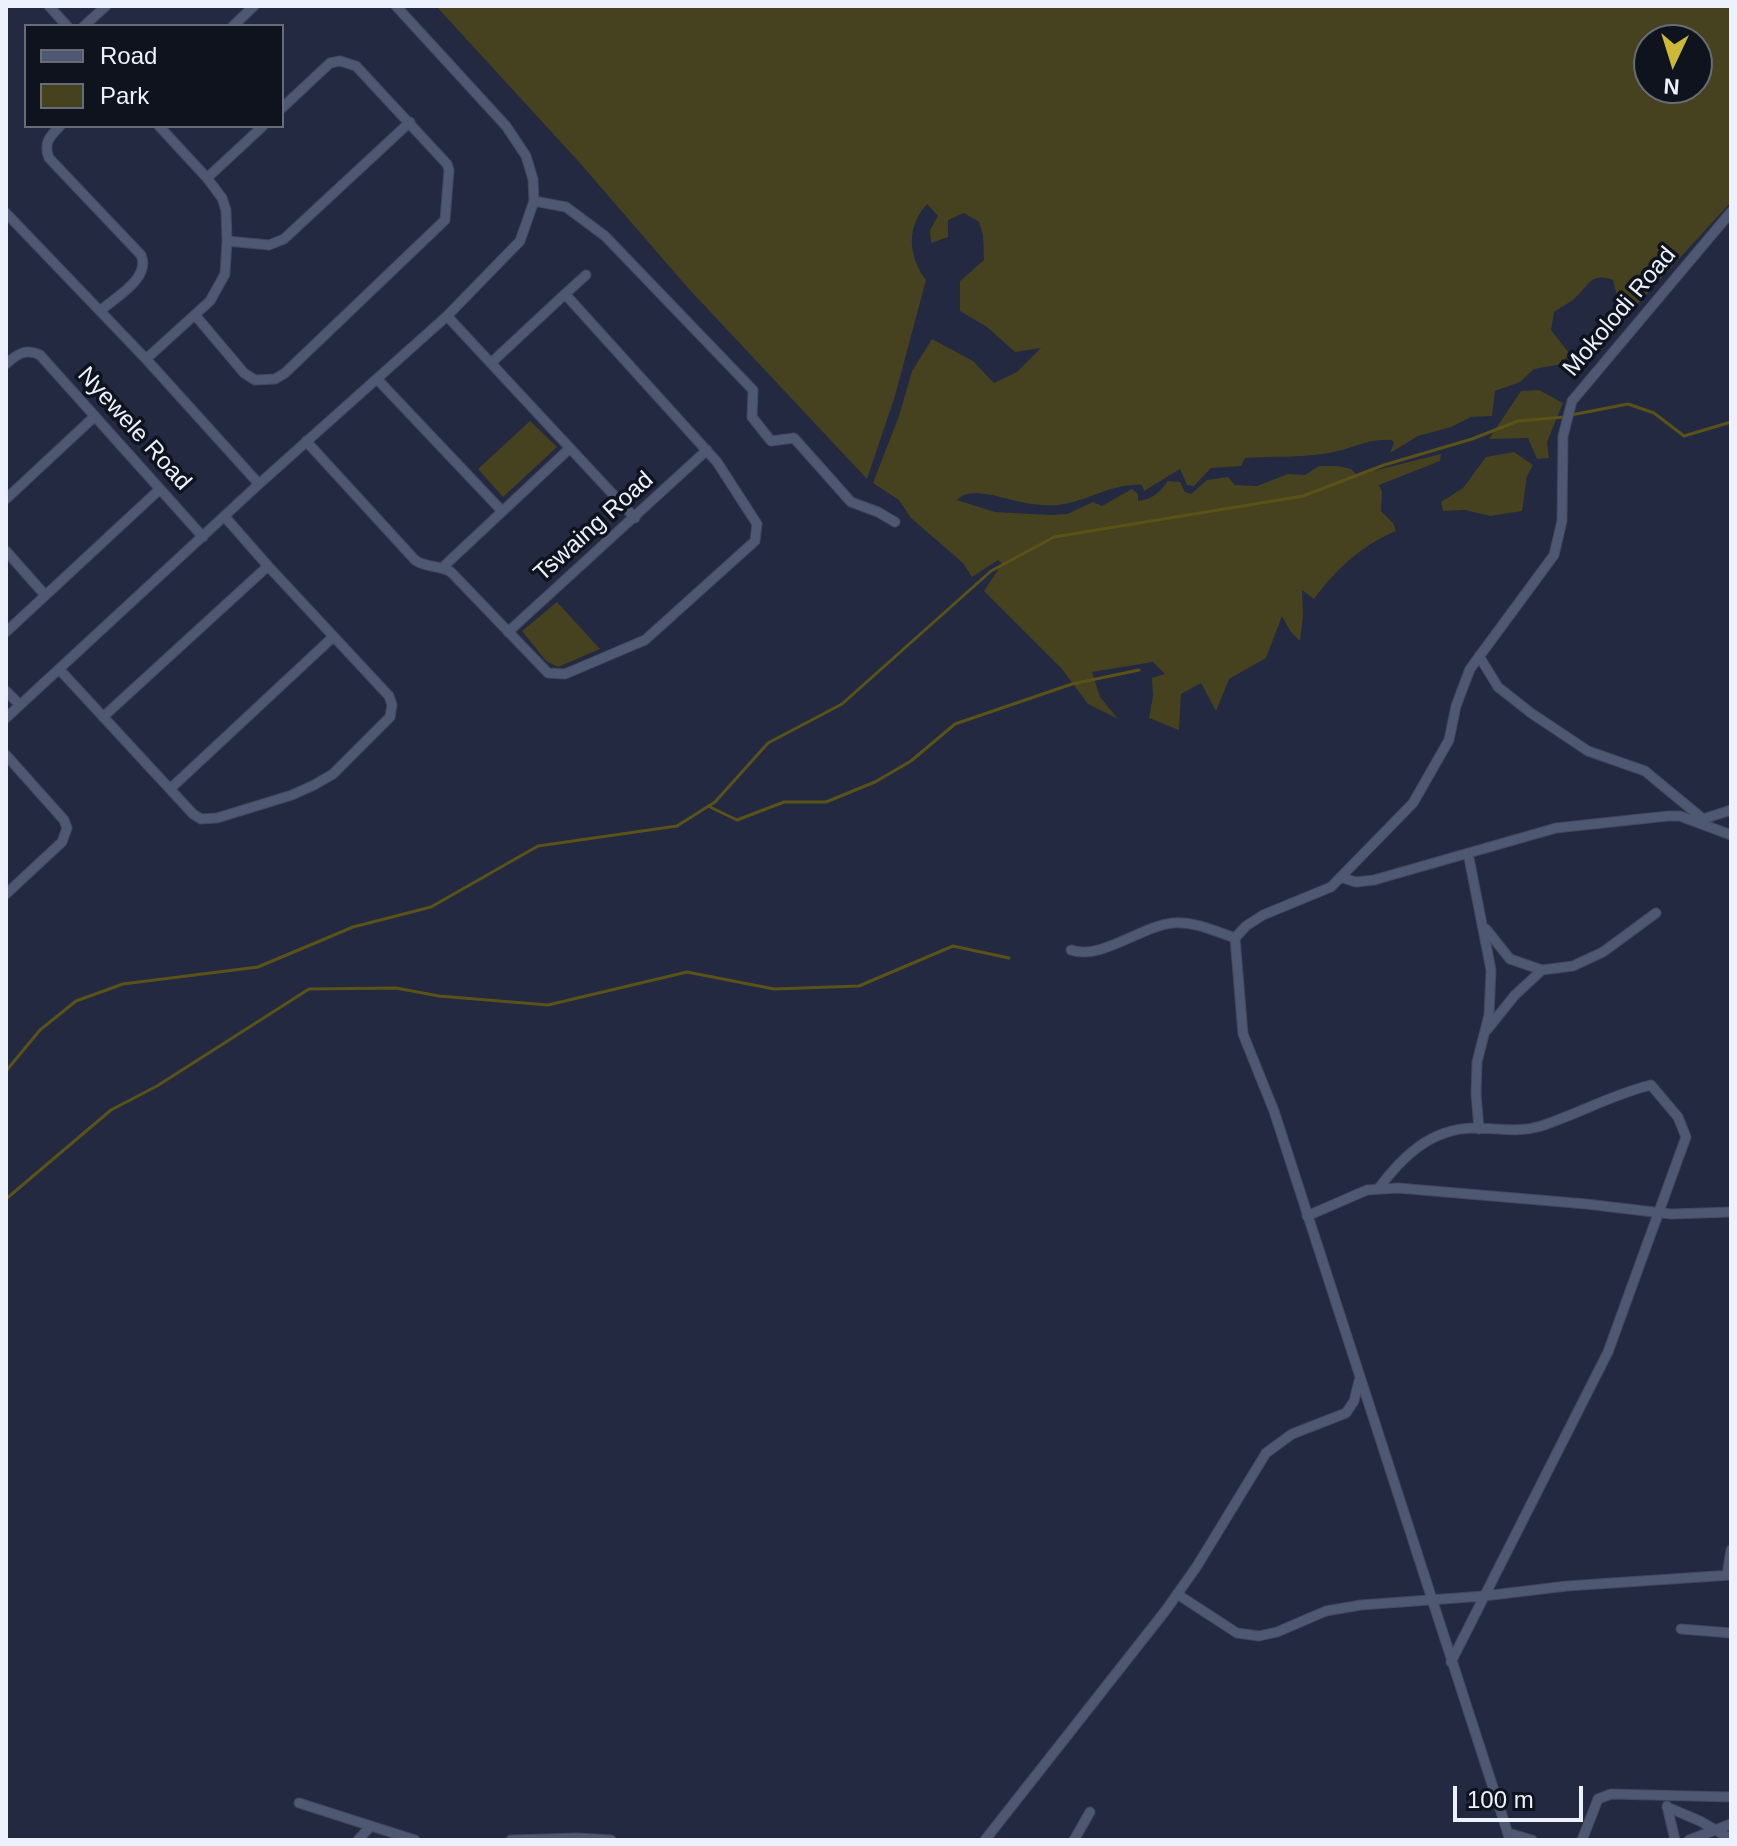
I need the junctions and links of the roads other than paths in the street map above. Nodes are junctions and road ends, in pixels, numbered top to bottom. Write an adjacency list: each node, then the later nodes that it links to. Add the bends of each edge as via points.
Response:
1 (49, 6): 5 (street)
2 (106, 6): 6 (street)
3 (254, 6): 7 (street)
4 (396, 6): 14 (street, via 518,140 533,179)
5 (65, 24)
6 (86, 24)
7 (235, 24)
8 (284, 106): 9 (street, via 330,63 340,61 356,66)
9 (410, 122): 17 (street, via 284,239 269,245); 21 (street, via 449,170 445,220 285,373 255,380 244,373)
10 (58, 128): 20 (street, via 48,138 49,158 144,262 140,276)
11 (161, 128): 13 (street)
12 (261, 128): 13 (street)
13 (207, 178): 17 (street, via 225,204)
14 (534, 201): 22 (street, via 520,241); 37 (street, via 566,207 605,236 753,390 752,417 771,441 794,438 851,502)
15 (1731, 212): 46 (street, Mokolodi Road, via 1572,401 1563,436 1562,521 1554,555)
16 (6, 213): 20 (street)
17 (227, 241): 21 (street, via 221,284)
18 (586, 275): 19 (street)
19 (565, 294): 24 (street); 30 (street)
20 (101, 310): 23 (street)
21 (195, 315): 23 (street)
22 (447, 316): 24 (street); 26 (street)
23 (146, 359): 31 (street)
24 (491, 363): 29 (street)
25 (6, 364): 27 (street, Nyewele Road, via 32,351)
26 (378, 380): 28 (street); 34 (street)
27 (95, 416): 32 (street, Nyewele Road); 33 (street)
28 (306, 441): 31 (street); 41 (street, via 415,560)
29 (569, 449): 34 (street); 36 (street)
30 (707, 450): 36 (street, Tswaing Road); 44 (street, via 757,524 751,545 645,640 565,674 544,671)
31 (259, 484): 35 (street)
32 (160, 489): 38 (street, Nyewele Road); 42 (street)
33 (6, 499)
34 (501, 510): 41 (street)
35 (225, 517): 38 (street); 40 (street)
36 (635, 518): 44 (street, Tswaing Road)
37 (895, 522)
38 (203, 537): 47 (street)
39 (6, 551): 42 (street)
40 (268, 566): 45 (street); 50 (street)
41 (443, 567): 44 (street)
42 (45, 595): 43 (street)
43 (6, 632)
44 (508, 632)
45 (333, 637): 53 (street); 53 (street, via 389,696 392,711 333,774 292,795 210,820 193,814)
46 (1479, 656): 55 (street, via 1498,687 1531,713 1588,751 1645,771); 58 (street, Mokolodi Road, via 1459,697 1445,748 1413,803)
47 (59, 669): 49 (street); 50 (street)
48 (6, 691): 49 (street)
49 (20, 705): 51 (street)
50 (103, 717): 53 (street)
51 (6, 718)
52 (6, 755): 59 (street, via 67,828 62,842)
53 (170, 789)
54 (1731, 810): 55 (street)
55 (1700, 820): 56 (street); 57 (street, via 1668,816 1556,828)
56 (1731, 835)
57 (1468, 853): 58 (street, via 1374,880); 61 (street)
58 (1343, 878): 62 (street, Mokolodi Road, via 1263,915)
59 (6, 894)
60 (1656, 913): 64 (street, via 1603,952 1573,966)
61 (1484, 927): 64 (street, via 1510,959); 65 (street, via 1491,970)
62 (1235, 938): 63 (street, via 1176,922 1090,953); 70 (street, via 1243,1034)
63 (1071, 950)
64 (1542, 970): 65 (street)
65 (1484, 1034): 66 (street, via 1477,1062)
66 (1479, 1129): 67 (street, via 1418,1144); 69 (street, via 1539,1127 1651,1085 1678,1117 1686,1137)
67 (1378, 1189): 69 (street); 70 (street)
68 (1731, 1212): 69 (street)
69 (1659, 1213): 75 (street, via 1608,1352)
70 (1307, 1216): 71 (street)
71 (1360, 1378): 74 (street, via 1346,1413 1292,1434 1266,1453); 76 (street)
72 (1731, 1550): 73 (street)
73 (1729, 1575): 75 (street)
74 (1177, 1594): 76 (street, via 1237,1633 1259,1636 1326,1611); 95 (street)
75 (1484, 1596): 76 (street); 79 (street)
76 (1431, 1600): 79 (street)
77 (1681, 1629): 78 (street)
78 (1731, 1633)
79 (1451, 1662): 88 (street)
80 (1663, 1795): 81 (street); 83 (street); 98 (street, via 1611,1794 1598,1799)
81 (1731, 1797)
82 (299, 1803): 86 (street)
83 (1667, 1807): 87 (street); 99 (street)
84 (1090, 1812): 96 (street)
85 (1731, 1824): 87 (street)
86 (370, 1827): 91 (street); 92 (street)
87 (1715, 1828): 90 (street); 100 (street)
88 (1509, 1837): 97 (street)
89 (577, 1839): 93 (street); 94 (street)
90 (1731, 1839)
91 (358, 1840)
92 (415, 1840)
93 (511, 1840)
94 (611, 1840)
95 (985, 1840)
96 (1074, 1840)
97 (1532, 1840)
98 (1582, 1840)
99 (1675, 1840)
100 (1689, 1840)

